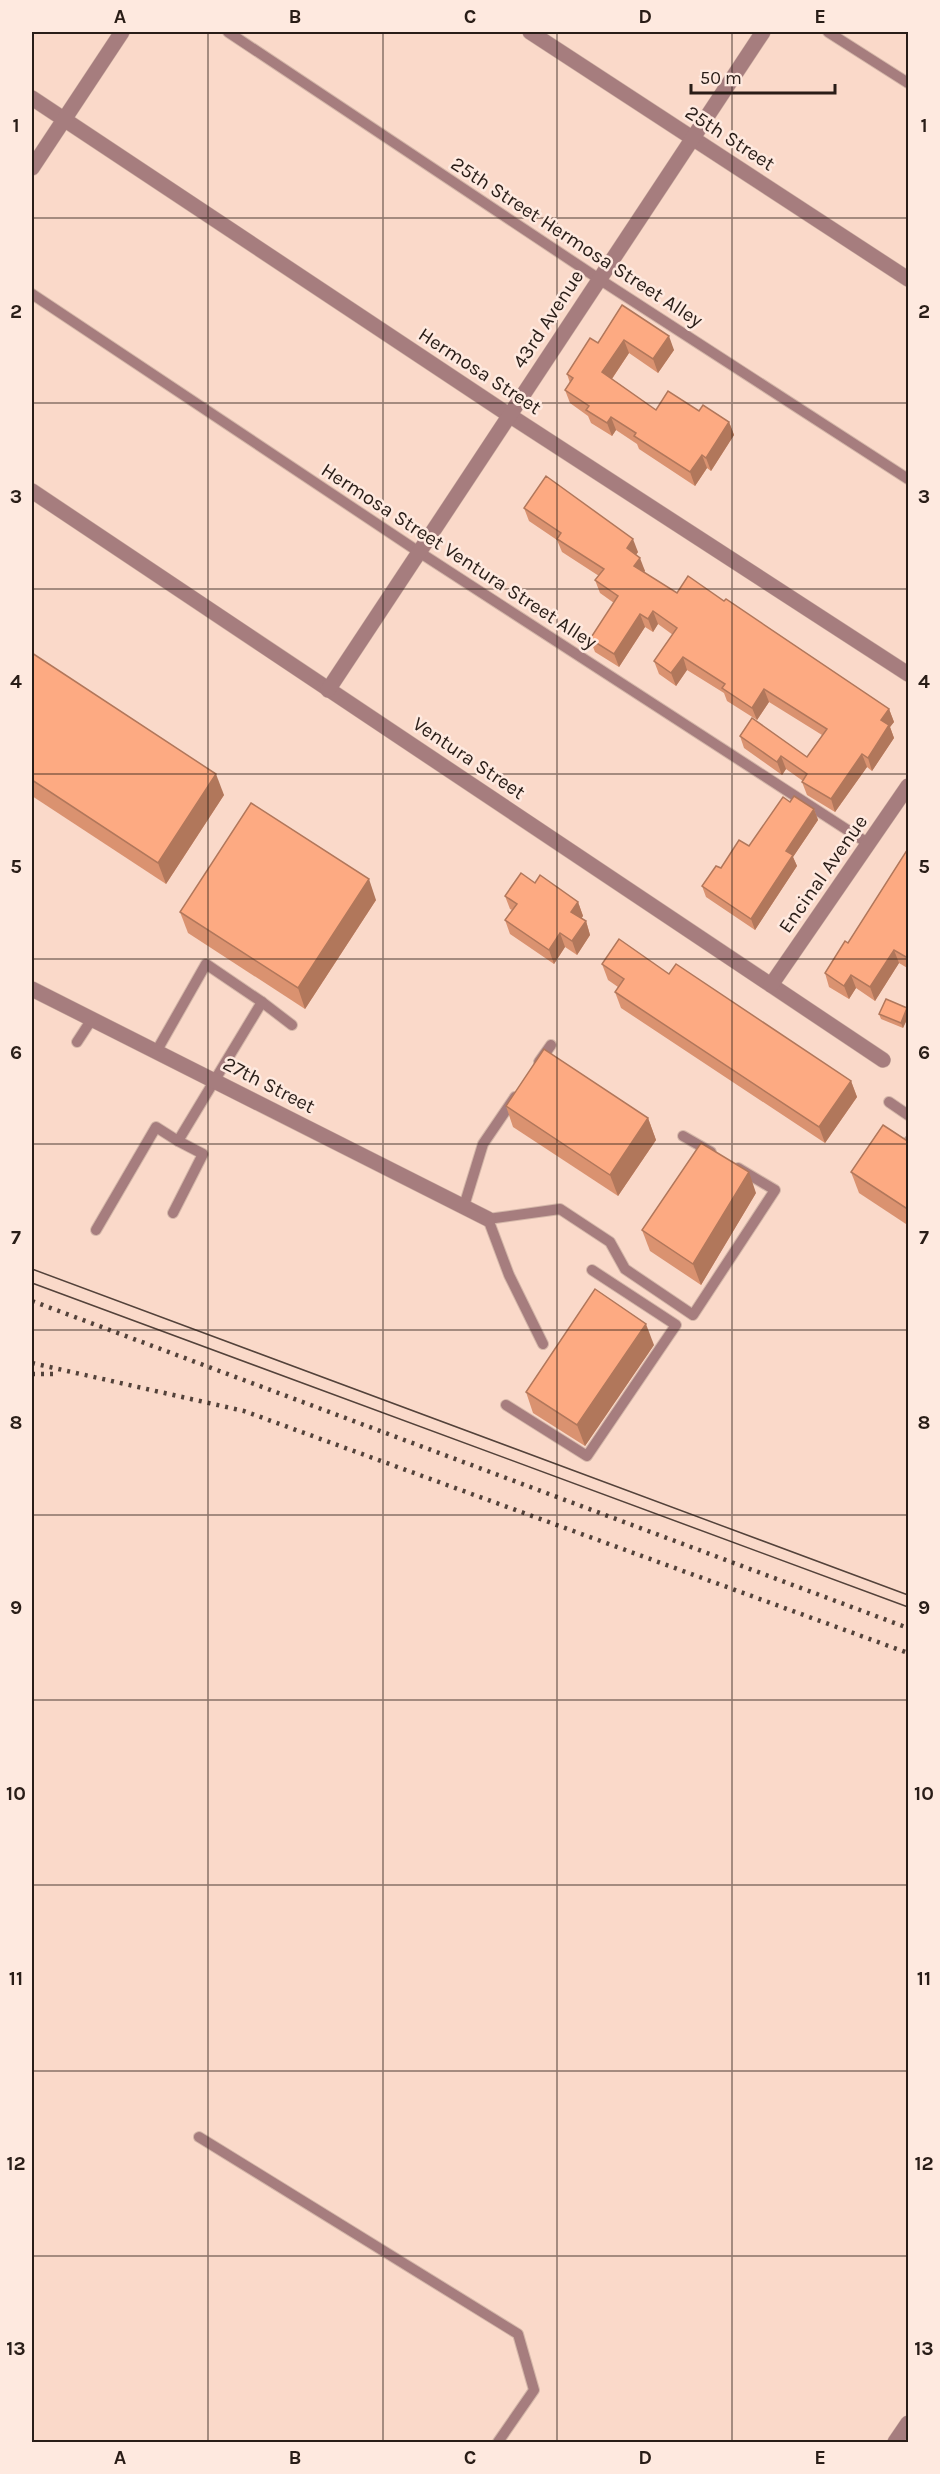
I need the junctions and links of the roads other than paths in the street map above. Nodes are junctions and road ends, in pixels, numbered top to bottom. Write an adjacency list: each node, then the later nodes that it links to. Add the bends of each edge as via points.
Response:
1 (122, 32): 8 (street)
2 (228, 32): 11 (lane, 25th Street Hermosa Street Alley)
3 (530, 32): 9 (street, 25th Street)
4 (763, 32): 9 (street, 43rd Avenue)
5 (828, 32): 6 (lane)
6 (909, 83)
7 (32, 98): 8 (street, Hermosa Street)
8 (63, 120): 10 (street); 14 (street, Hermosa Street)
9 (692, 139): 11 (street, 43rd Avenue); 12 (street, 25th Street)
10 (32, 168)
11 (600, 279): 14 (street, 43rd Avenue); 15 (lane, 25th Street Hermosa Street Alley)
12 (909, 279)
13 (32, 294): 17 (lane, Hermosa Street Ventura Street Alley)
14 (509, 416): 17 (street, 43rd Avenue); 18 (street, Hermosa Street)
15 (909, 479)
16 (32, 491): 19 (street, Ventura Street)
17 (419, 552): 19 (street, 43rd Avenue); 21 (lane, Hermosa Street Ventura Street Alley)
18 (909, 674)
19 (328, 690): 22 (street, Ventura Street)
20 (909, 786): 21 (street, Encinal Avenue)
21 (869, 844): 22 (street, Encinal Avenue)
22 (771, 985): 30 (street, Ventura Street)
23 (32, 989): 25 (street, 27th Street)
24 (262, 1002): 26 (lane); 29 (lane, via 206,964); 32 (lane)
25 (92, 1019): 27 (lane); 29 (street, 27th Street)
26 (292, 1025)
27 (77, 1042)
28 (551, 1045): 31 (lane)
29 (156, 1052): 32 (street, 27th Street)
30 (883, 1060)
31 (532, 1072)
32 (213, 1080): 37 (lane); 38 (street, 27th Street)
33 (520, 1090): 38 (lane, via 483,1144)
34 (889, 1102): 35 (lane)
35 (909, 1115)
36 (683, 1136): 40 (lane, via 775,1190 693,1315 626,1269 610,1242 560,1209)
37 (178, 1141): 39 (lane, via 203,1154); 41 (lane, via 156,1127)
38 (464, 1206): 40 (street, 27th Street)
39 (173, 1213)
40 (488, 1218): 43 (lane, via 509,1275)
41 (96, 1230)
42 (592, 1270): 44 (lane, via 676,1325 587,1456)
43 (543, 1344)
44 (506, 1405)
45 (199, 2137): 47 (lane, via 518,2334 534,2390)
46 (909, 2423): 48 (street)
47 (498, 2442)
48 (895, 2442)

